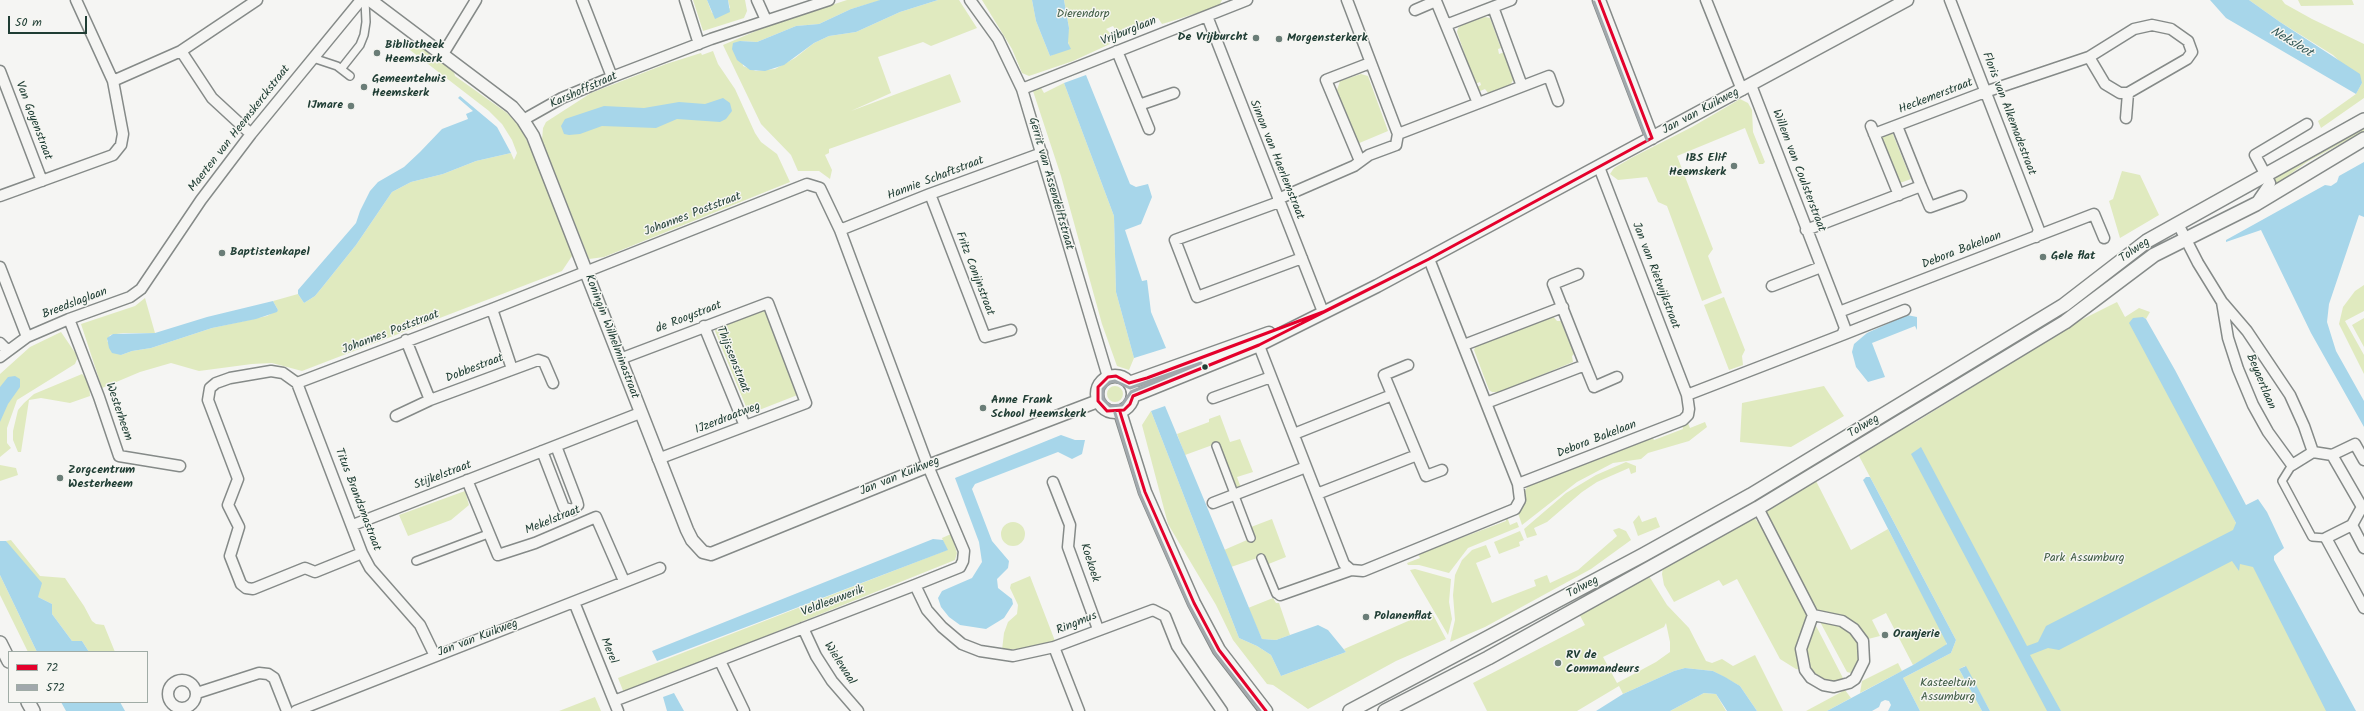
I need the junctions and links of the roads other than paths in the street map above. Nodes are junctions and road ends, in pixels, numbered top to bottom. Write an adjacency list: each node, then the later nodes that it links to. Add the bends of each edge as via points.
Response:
1 (76, 0): 36 (street)
2 (257, 0): 26 (street)
3 (361, 0): 30 (street, Maerten van Heemskerckstraat)
4 (365, 0): 32 (street, via 364,35 360,45)
5 (370, 0): 28 (street)
6 (476, 0): 28 (street)
7 (582, 0): 35 (street)
8 (685, 0): 25 (street)
9 (757, 0): 23 (street)
10 (829, 0): 23 (street, Karshoffstraat)
11 (970, 0): 39 (street, Gerrit van Assendelftstraat, via 998,39)
12 (1247, 0): 22 (street, Vrijburglaan)
13 (1347, 0): 31 (street)
14 (1511, 0): 20 (street)
15 (1599, 0): 55 (street)
16 (1706, 0): 38 (street, Willem van Coulsterstraat)
17 (1907, 0): 19 (street, Jan van Kuikweg)
18 (1950, 0): 41 (street, Floris van Alkemadestraat)
19 (1892, 4): 38 (street, Jan van Kuikweg)
20 (1493, 7): 24 (street); 37 (street)
21 (1415, 10): 24 (street, via 1436,2)
22 (1207, 16): 27 (street, Vrijburglaan); 67 (street, Simon van Haerlemstraat)
23 (766, 20): 25 (street, Karshoffstraat)
24 (1446, 25): 45 (street)
25 (699, 44): 35 (street, Karshoffstraat)
26 (181, 51): 36 (street); 53 (street, via 212,98)
27 (1117, 51): 39 (street, Vrijburglaan); 46 (street)
28 (443, 54): 48 (street, via 512,107)
29 (2089, 57): 41 (street, Heckemerstraat); 42 (street, via 2105,84 2120,93); 42 (street, Heckemerstraat, via 2134,29 2152,24 2171,29 2188,41 2192,52 2187,59)
30 (313, 58): 32 (street); 53 (street, Maerten van Heemskerckstraat)
31 (1370, 63): 54 (street); 58 (street, via 1326,80)
32 (341, 69): 34 (street)
33 (0, 71): 43 (street, Van Goyenstraat)
34 (350, 76)
35 (612, 77): 48 (street, Karshoffstraat, via 562,98)
36 (113, 81): 61 (street, via 123,134 121,145 113,155)
37 (1522, 86): 44 (street, via 1549,76); 45 (street)
38 (1747, 87): 55 (street, Jan van Kuikweg); 71 (street, Willem van Coulsterstraat)
39 (1022, 89): 57 (street, Gerrit van Assendelftstraat)
40 (1174, 92): 46 (street)
41 (1985, 92): 51 (street, Heckemerstraat); 72 (street, Floris van Alkemadestraat, via 2039,230)
42 (2128, 93): 47 (street)
43 (5, 101): 61 (street, Van Goyenstraat)
44 (1558, 101)
45 (1478, 103): 54 (street)
46 (1139, 105): 52 (street)
47 (2126, 118)
48 (524, 120): 79 (street, Koningin Wilhelminastraat, via 533,136)
49 (2364, 120): 60 (main road, Tolweg)
50 (2307, 124): 60 (street, via 2255,154)
51 (1897, 126): 62 (street, Heckemerstraat); 64 (street, Heckemerstraat, via 1873,130)
52 (1149, 129)
53 (251, 134): 81 (street, Maerten van Heemskerckstraat, via 197,206)
54 (1398, 134): 58 (street, via 1396,145)
55 (1652, 138): 59 (street, Jan van Kuikweg)
56 (2364, 139): 68 (main road, Tolweg)
57 (1042, 153): 63 (street, Hannie Schaftstraat); 104 (street, Gerrit van Assendelftstraat)
58 (1360, 161): 67 (street)
59 (1599, 167): 76 (street, Jan van Kuikweg); 111 (street, Jan van Rietwijkstraat)
60 (2267, 174): 68 (street, via 2270,186); 69 (main road, Tolweg)
61 (42, 181): 65 (street)
62 (1922, 186): 64 (street); 66 (street, Heckemerstraat, via 1930,207)
63 (930, 194): 70 (street, Hannie Schaftstraat); 91 (street, Fritz Conijnstraat, via 985,337)
64 (1899, 195): 71 (street)
65 (0, 196)
66 (1961, 196)
67 (1278, 201): 75 (street, Simon van Haerlemstraat); 75 (street, via 1175,240 1196,297)
68 (2256, 204): 74 (main road, Tolweg)
69 (2178, 224): 74 (street, Beyaertlaan); 178 (main road, Tolweg, via 2136,249 2064,305 1751,495)
70 (840, 230): 79 (street, Johannes Poststraat, via 820,188 807,184); 133 (street, Johannes Poststraat)
71 (1806, 230): 78 (street, Willem van Coulsterstraat)
72 (2036, 237): 73 (street, Debora Bakelaan, via 2094,214); 88 (street, Debora Bakelaan)
73 (2104, 238)
74 (2185, 238): 83 (street, Beyaertlaan); 143 (main road, Tolweg, via 2148,260 2065,322)
75 (1302, 258): 87 (street, Simon van Haerlemstraat)
76 (1429, 259): 87 (street, Jan van Kuikweg); 97 (street)
77 (0, 267): 93 (street)
78 (1821, 267): 82 (street); 88 (street, Willem van Coulsterstraat)
79 (586, 271): 85 (street, Johannes Poststraat); 100 (street, Koningin Wilhelminastraat)
80 (1578, 274): 84 (street, via 1553,284)
81 (148, 280): 89 (street, Breedslaglaan, via 130,297)
82 (1772, 286)
83 (2222, 302): 126 (street, Beyaertlaan, via 2251,337 2290,395); 131 (street, Beyaertlaan, via 2228,338 2253,405 2268,432)
84 (1563, 307): 97 (street); 101 (street)
85 (492, 309): 94 (street, Johannes Poststraat); 103 (street)
86 (1906, 310): 92 (street)
87 (1324, 312): 95 (street, Jan van Kuikweg)
88 (1839, 312): 92 (street, via 1845,328)
89 (69, 319): 93 (street, Breedslaglaan); 132 (street, Westerheem, via 119,456)
90 (704, 326): 100 (street, de Rooystraat); 116 (street, de Rooystraat, via 768,303); 121 (street, Thijssenstraat)
91 (1011, 330)
92 (1842, 335): 111 (street)
93 (28, 337): 98 (street, Breedslaglaan)
94 (406, 340): 107 (street, Johannes Poststraat); 114 (street)
95 (1258, 341): 105 (street); 109 (street, Jan van Kuikweg); 112 (street, Jan van Kuikweg)
96 (0, 343): 98 (street)
97 (1464, 345): 117 (street)
98 (8, 350): 99 (street, Breedslaglaan)
99 (0, 357)
100 (620, 359): 119 (street, Koningin Wilhelminastraat)
101 (1585, 365): 106 (street, via 1594,387); 117 (street)
102 (1408, 366): 110 (street, via 1384,375)
103 (512, 369): 108 (street, Dobbestraat, via 538,360 544,362); 114 (street, Dobbestraat)
104 (1108, 377): 109 (street, via 1116,376); 115 (street, via 1098,387)
105 (1270, 377): 113 (street); 122 (street)
106 (1617, 377)
107 (297, 383): 144 (street, Titus Brandsmastraat); 151 (street, via 282,373 271,371 230,378 210,388 208,400 238,480 228,505 239,527 231,550 232,561 241,584 253,589 305,568 315,572)
108 (553, 383)
109 (1128, 383): 112 (street)
110 (1392, 395): 122 (street); 127 (street)
111 (1687, 395): 138 (street, Debora Bakelaan, via 1689,409 1683,420)
112 (1133, 396): 118 (street, via 1128,407)
113 (1213, 398)
114 (430, 400): 120 (street, Dobbestraat)
115 (1098, 401): 118 (street, via 1107,411); 133 (street, Jan van Kuikweg)
116 (806, 403): 121 (street, IJzerdraatweg)
117 (1486, 403): 138 (street)
118 (1120, 412): 177 (street, via 1145,492 1194,603 1220,650)
119 (640, 413): 123 (street, Stijkelstraat); 129 (street, Koningin Wilhelminastraat)
120 (396, 416)
121 (745, 426): 129 (street, IJzerdraatweg)
122 (1294, 434): 134 (street)
123 (556, 446): 125 (street, Stijkelstraat); 125 (street, via 577,501 578,505 573,510 564,508)
124 (1216, 446): 139 (street)
125 (542, 451): 136 (street, Stijkelstraat)
126 (2314, 452): 128 (street); 131 (street)
127 (1417, 455): 135 (street, via 1426,476); 140 (street)
128 (2332, 455): 130 (street, via 2355,444); 142 (street)
129 (658, 460): 150 (street, Koningin Wilhelminastraat, via 687,530)
130 (2364, 460)
131 (2292, 465): 148 (street, via 2282,482 2312,537)
132 (180, 466)
133 (928, 466): 150 (street, Jan van Kuikweg, via 711,554); 157 (street, Veldleeuwerik, via 965,556 960,566)
134 (1306, 467): 139 (street); 140 (street)
135 (1442, 470)
136 (467, 480): 144 (street, Stijkelstraat); 146 (street)
137 (1053, 482): 163 (street, Koekoek, via 1070,524 1068,547)
138 (1518, 484): 155 (street, via 1521,491 1516,509 1362,571)
139 (1234, 494): 141 (street); 147 (street)
140 (1317, 494): 155 (street, via 1344,564)
141 (1213, 502)
142 (2363, 506): 145 (street)
143 (1758, 508): 161 (street); 179 (main road, Tolweg, via 1488,658)
144 (353, 525): 151 (street, Titus Brandsmastraat)
145 (2352, 525): 148 (street); 149 (street)
146 (488, 534): 153 (street); 156 (street, Mekelstraat, via 498,555 535,543 596,517)
147 (1251, 538)
148 (2326, 538): 160 (street)
149 (2364, 548)
150 (703, 552)
151 (362, 553): 166 (street, Titus Brandsmastraat, via 370,568 420,625)
152 (1261, 558): 158 (street, via 1276,594)
153 (416, 561)
154 (660, 568): 156 (street, Jan van Kuikweg)
155 (1351, 570): 158 (street)
156 (624, 582): 159 (street, Jan van Kuikweg)
157 (915, 585): 162 (street, Veldleeuwerik); 165 (street, Ringmus, via 927,610 962,644 980,651 1013,656)
158 (1280, 595)
159 (574, 602): 166 (street, Jan van Kuikweg); 170 (street, Merel)
160 (2364, 608)
161 (1813, 615): 161 (street, via 1801,649 1805,670 1811,678 1823,685 1834,687 1849,683 1855,679 1864,661 1863,641 1854,629 1842,621)
162 (803, 628): 168 (street, Veldleeuwerik); 174 (street, Wielewaal, via 816,656 832,681)
163 (1098, 629): 165 (street, Ringmus); 176 (street, Ringmus, via 1153,610 1165,616 1177,646)
164 (0, 643): 167 (main road)
165 (1054, 647): 175 (street)
166 (435, 656): 172 (street, Jan van Kuikweg)
167 (8, 659)
168 (720, 661): 170 (street, Veldleeuwerik); 173 (street)
169 (196, 693): 171 (street, via 259,673 268,674 274,678)
170 (616, 706)
171 (287, 711)
172 (296, 711)
173 (744, 711)
174 (858, 711)
175 (1079, 711)
176 (1222, 711)
177 (1266, 711)
178 (1350, 711)
179 (1385, 711)

